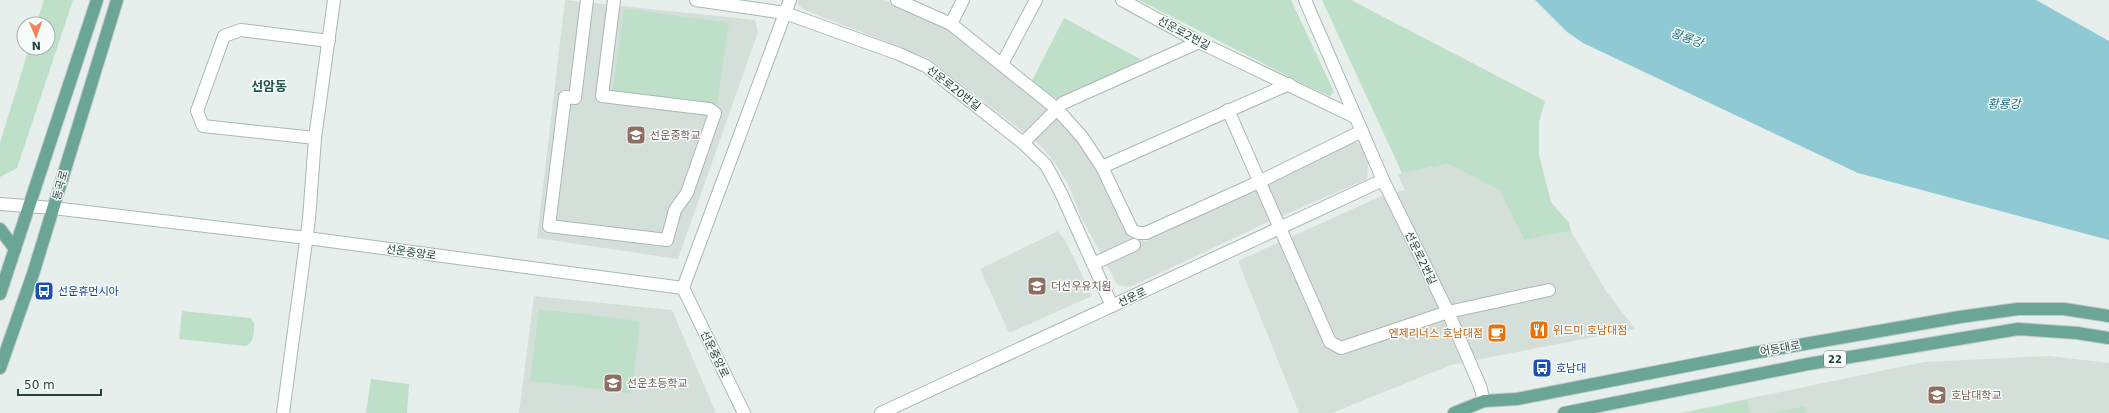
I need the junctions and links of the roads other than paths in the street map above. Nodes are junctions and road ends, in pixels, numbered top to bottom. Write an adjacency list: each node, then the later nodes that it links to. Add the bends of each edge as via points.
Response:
1 (97, 0): 30 (main road, 동곡로)
2 (117, 0): 31 (main road, 동곡로)
3 (334, 0): 16 (street)
4 (587, 0): 5 (street, via 575,98 565,97 548,226 667,240 675,210 686,193 715,113 709,109 602,96)
5 (614, 0)
6 (696, 0): 13 (street, 선운로20번길)
7 (790, 0): 14 (street)
8 (897, 0): 15 (street)
9 (963, 0): 15 (street)
10 (1036, 0): 18 (street)
11 (1122, 0): 17 (street, 선운로2번길)
12 (1305, 0): 22 (street, 선운로2번길)
13 (730, 2): 14 (street, 선운로20번길)
14 (785, 13): 25 (street, 선운로20번길, via 926,66); 38 (street)
15 (951, 24): 18 (street)
16 (329, 41): 24 (street); 24 (street, via 241,30 224,36 197,111 203,126)
17 (1199, 42): 19 (street, 선운로2번길); 20 (street, via 1063,103)
18 (1002, 64): 20 (street)
19 (1289, 84): 21 (street); 22 (street, 선운로2번길)
20 (1057, 109): 25 (street); 26 (street)
21 (1228, 110): 26 (street); 28 (street)
22 (1354, 117): 23 (street, 선운로2번길)
23 (1362, 131): 27 (street, 선운로2번길); 28 (street)
24 (315, 138): 34 (street)
25 (1023, 143): 37 (street, 선운로20번길, via 1046,165)
26 (1102, 167): 28 (street, via 1132,230 1138,233 1146,233)
27 (1383, 180): 32 (street, 선운로); 42 (street, 선운로2번길)
28 (1261, 182): 32 (street)
29 (0, 204): 30 (street, 선운중앙로)
30 (30, 205): 31 (street, 선운중앙로); 36 (main road, 동곡로)
31 (53, 208): 34 (street, 선운중앙로); 45 (main road, 동곡로)
32 (1281, 228): 41 (street, 선운로); 42 (street, via 1333,345 1346,346)
33 (0, 229): 36 (main road)
34 (307, 238): 38 (street, 선운중앙로); 49 (street)
35 (1134, 245): 37 (street)
36 (15, 249): 40 (main road, 동곡로)
37 (1093, 264): 41 (street, 선운로20번길)
38 (683, 288): 50 (street, 선운중앙로)
39 (1549, 290): 42 (street)
40 (0, 294)
41 (1112, 306): 51 (street, 선운로)
42 (1448, 312): 48 (street, 선운로2번길)
43 (2109, 316): 48 (main road, 어등대로 / 22, via 2064,309 2018,309 1752,353 1517,399)
44 (2109, 338): 53 (main road, 어등대로 / 22, via 2018,329 1808,364)
45 (5, 355): 46 (main road, 동곡로); 47 (main road)
46 (0, 368)
47 (0, 374)
48 (1484, 401): 52 (main road, 어등대로 / 22)
49 (283, 413)
50 (744, 413)
51 (881, 413)
52 (1454, 413)
53 (1564, 413)

